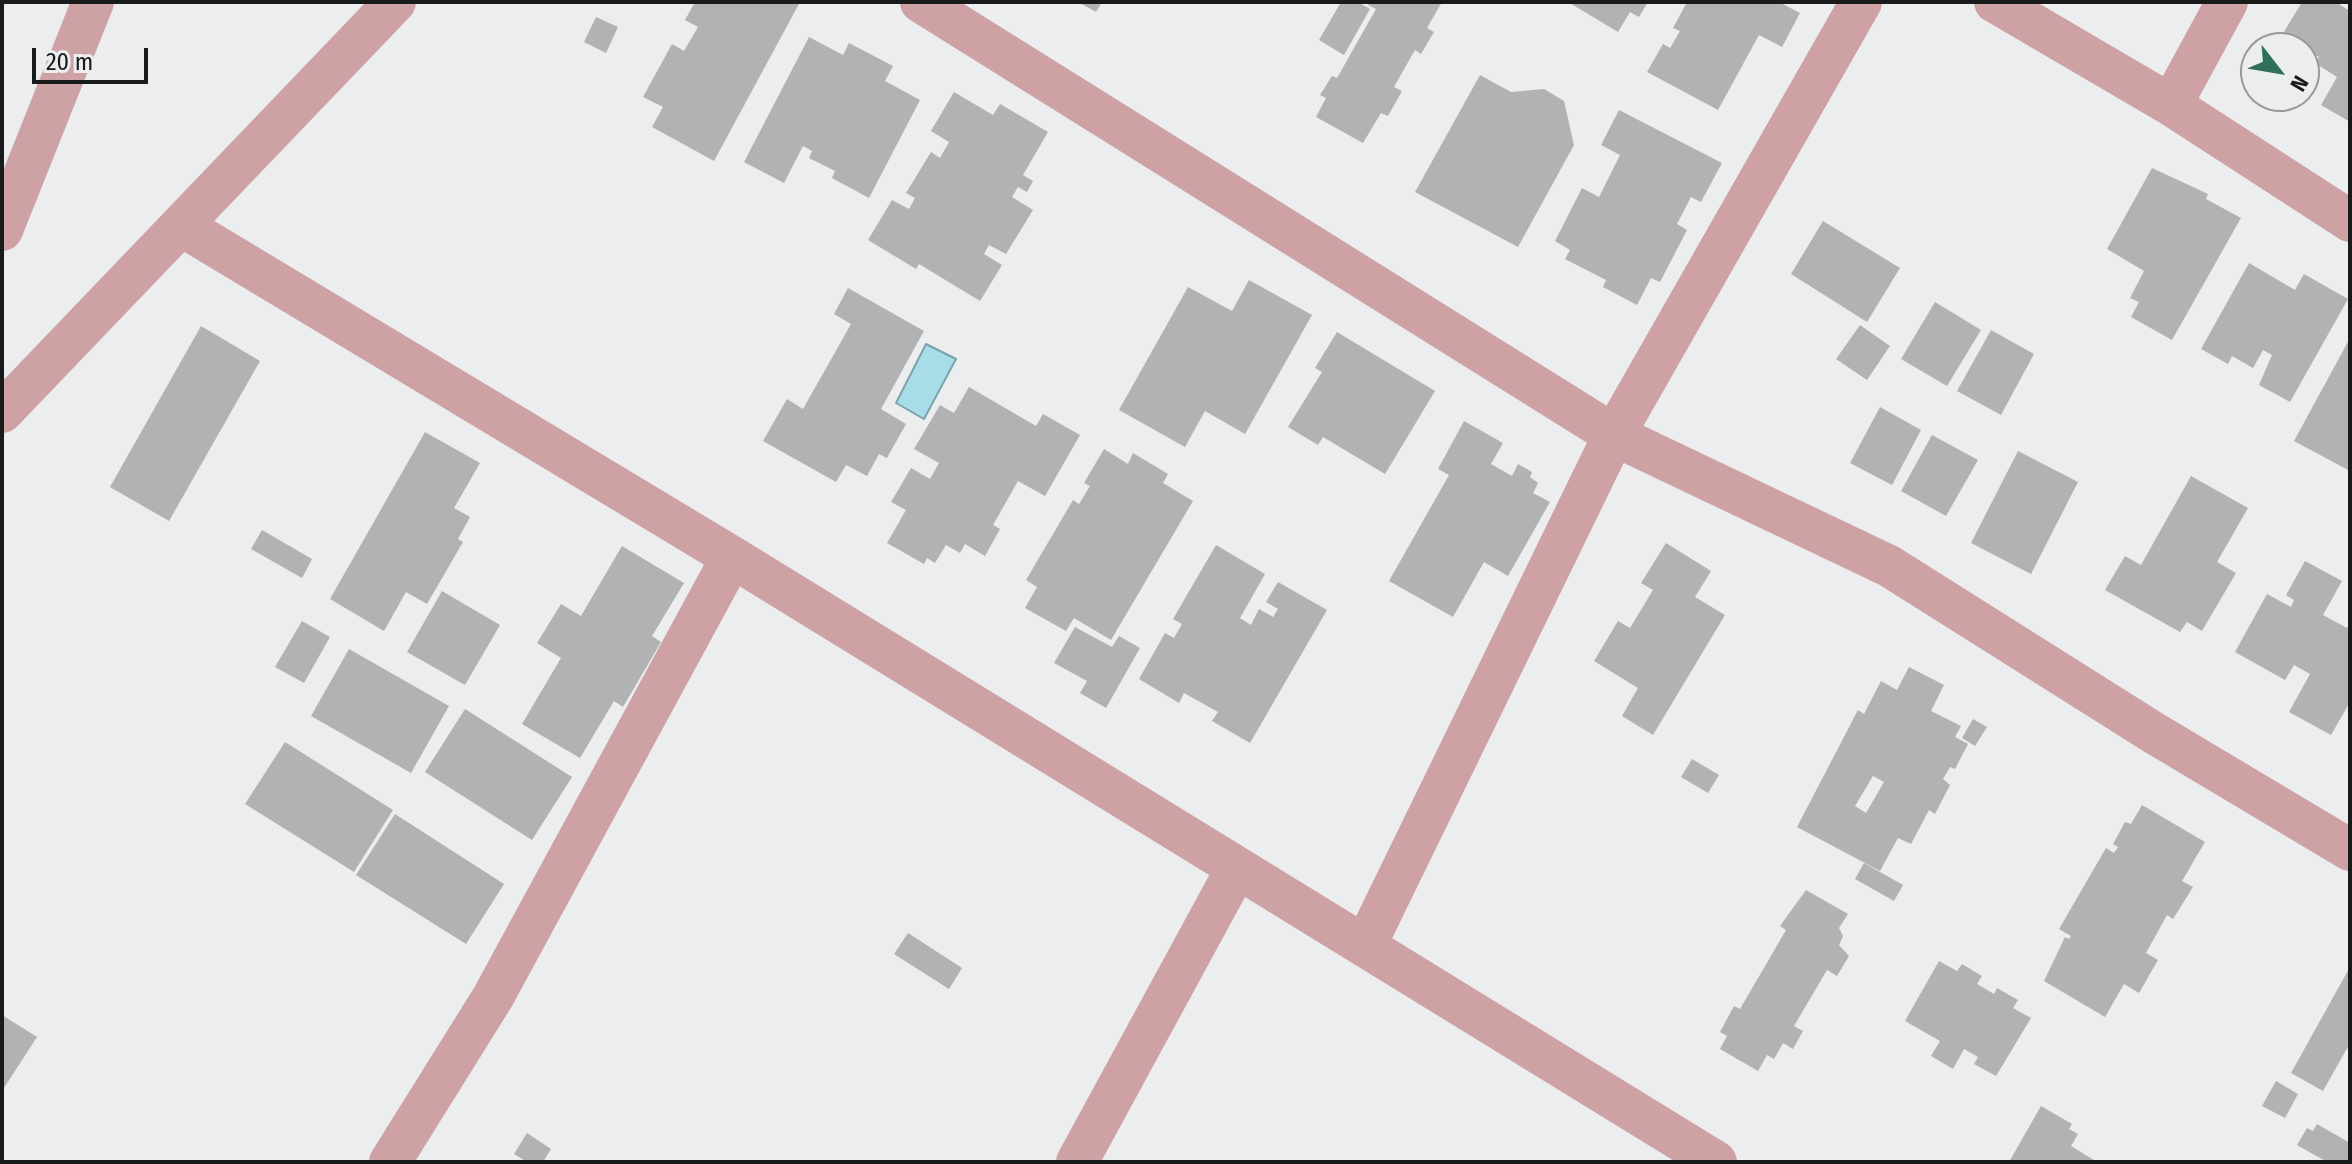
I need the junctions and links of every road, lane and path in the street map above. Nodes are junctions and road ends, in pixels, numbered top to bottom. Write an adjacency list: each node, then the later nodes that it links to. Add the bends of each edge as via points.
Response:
1 (93, 2): 10 (street)
2 (395, 2): 9 (street)
3 (921, 2): 12 (street)
4 (1861, 2): 12 (street)
5 (1995, 2): 7 (street)
6 (2227, 2): 7 (street)
7 (2171, 105): 8 (street)
8 (2350, 221)
9 (182, 226): 11 (street); 13 (street)
10 (2, 230)
11 (2, 412)
12 (1614, 435): 14 (street, via 1889,566); 16 (street)
13 (732, 557): 15 (street); 17 (street, via 493,997)
14 (2350, 850)
15 (1237, 868): 16 (street); 18 (street)
16 (1365, 946): 19 (street)
17 (390, 1162)
18 (1077, 1162)
19 (1716, 1162)

